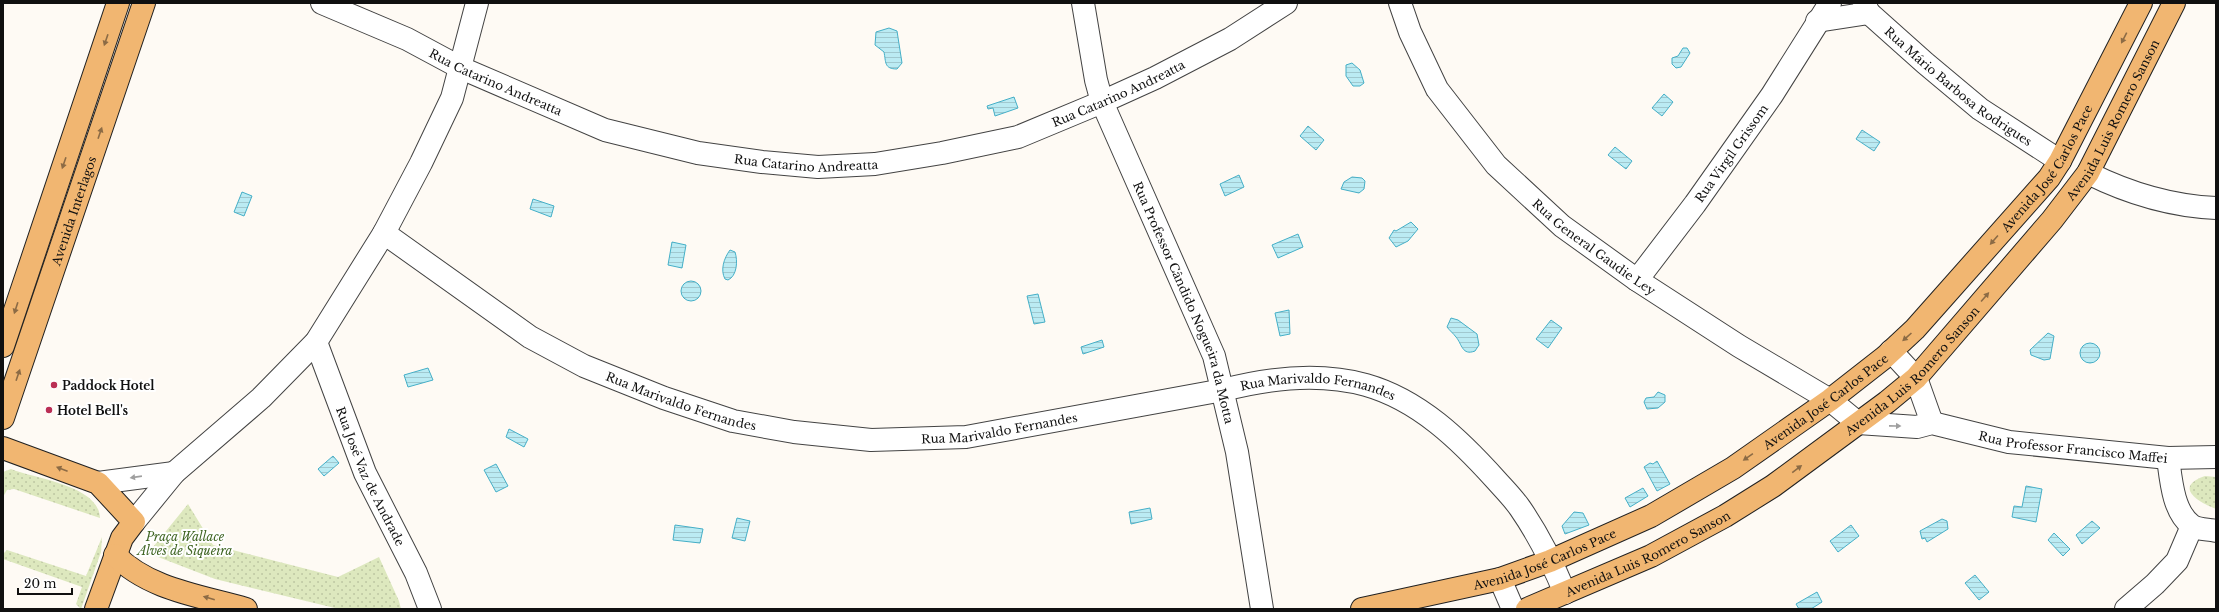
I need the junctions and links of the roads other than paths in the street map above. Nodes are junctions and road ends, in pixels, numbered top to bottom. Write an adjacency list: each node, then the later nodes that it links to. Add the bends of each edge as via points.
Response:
1 (118, 3): 21 (main road, Avenida Interlagos, one-way to 21)
2 (144, 3): 26 (main road, Avenida Interlagos, one-way to 2)
3 (322, 3): 13 (street, Rua Catarino Andreatta, via 407,40)
4 (477, 3): 13 (street)
5 (1083, 3): 14 (street, Rua Professor Cândido Nogueira da Motta)
6 (1286, 3): 14 (street, Rua Catarino Andreatta, via 1230,39)
7 (1400, 3): 19 (street, Rua General Gaudie Ley, via 1410,32 1437,89 1496,165 1562,226)
8 (1830, 3): 12 (street, Rua Virgil Grissom)
9 (2141, 3): 15 (main road, Avenida José Carlos Pace, one-way to 15)
10 (2174, 3): 16 (main road, Avenida Luis Romero Sanson)
11 (1867, 8): 12 (street); 15 (street, Rua Mário Barbosa Rodrigues, via 1980,109)
12 (1817, 21): 19 (street, Rua Virgil Grissom, via 1772,95 1696,204)
13 (461, 68): 14 (street, Rua Catarino Andreatta, via 605,130 698,153 818,167 875,164 1018,137); 18 (street, via 452,98 431,144)
14 (1102, 102): 24 (street, Rua Professor Cândido Nogueira da Motta, via 1214,356)
15 (2060, 161): 22 (main road, Avenida José Carlos Pace, one-way to 22, via 2049,178 1916,329)
16 (2088, 173): 17 (street, via 2143,196); 23 (main road, Avenida Luis Romero Sanson, one-way to 16, via 2052,220)
17 (2216, 208)
18 (384, 233): 20 (street); 24 (street, Rua Marivaldo Fernandes, via 530,337 584,366 664,398 732,421 794,432 871,440 966,437)
19 (1637, 280): 25 (street, Rua General Gaudie Ley, via 1739,346)
20 (316, 342): 32 (street, via 261,398); 43 (street, Rua José Vaz de Andrade, via 364,473 416,574)
21 (3, 346)
22 (1891, 351): 23 (street); 25 (main road, Avenida José Carlos Pace)
23 (1916, 378): 27 (main road, Avenida Luis Romero Sanson); 28 (street)
24 (1222, 390): 38 (street, Rua Marivaldo Fernandes, via 1288,378 1323,379 1366,385 1408,402 1448,430 1487,470 1519,507); 44 (street, Rua Professor Cândido Nogueira da Motta, via 1237,452)
25 (1830, 400): 27 (street, Rua General Gaudie Ley); 38 (main road, Avenida José Carlos Pace, one-way to 38, via 1734,468 1651,516)
26 (3, 418)
27 (1858, 423): 28 (street, Rua Professor Francisco Maffei, one-way to 28, via 1917,427); 40 (main road, Avenida Luis Romero Sanson, one-way to 27, via 1651,556 1725,516 1773,486)
28 (1932, 423): 31 (street, Rua Professor Francisco Maffei, via 2009,442)
29 (3, 448): 33 (main road, one-way to 29)
30 (2216, 457): 31 (street, Rua Professor Francisco Maffei)
31 (2168, 458): 35 (street, via 2176,500 2182,516)
32 (174, 474): 33 (street, one-way to 33); 34 (street)
33 (98, 483): 34 (main road)
34 (134, 522): 37 (main road, via 122,538)
35 (2192, 526): 36 (street); 48 (street, via 2177,561)
36 (2216, 531)
37 (115, 555): 41 (main road); 42 (main road, one-way to 37, via 143,578)
38 (1550, 560): 39 (main road, Avenida José Carlos Pace); 40 (street, Rua Marivaldo Fernandes)
39 (1500, 580): 45 (main road, Avenida José Carlos Pace); 46 (street)
40 (1566, 593): 47 (main road, Avenida Luis Romero Sanson)
41 (96, 609)
42 (246, 609)
43 (430, 609)
44 (1262, 609)
45 (1362, 609)
46 (1513, 609)
47 (1527, 609)
48 (2126, 609)

